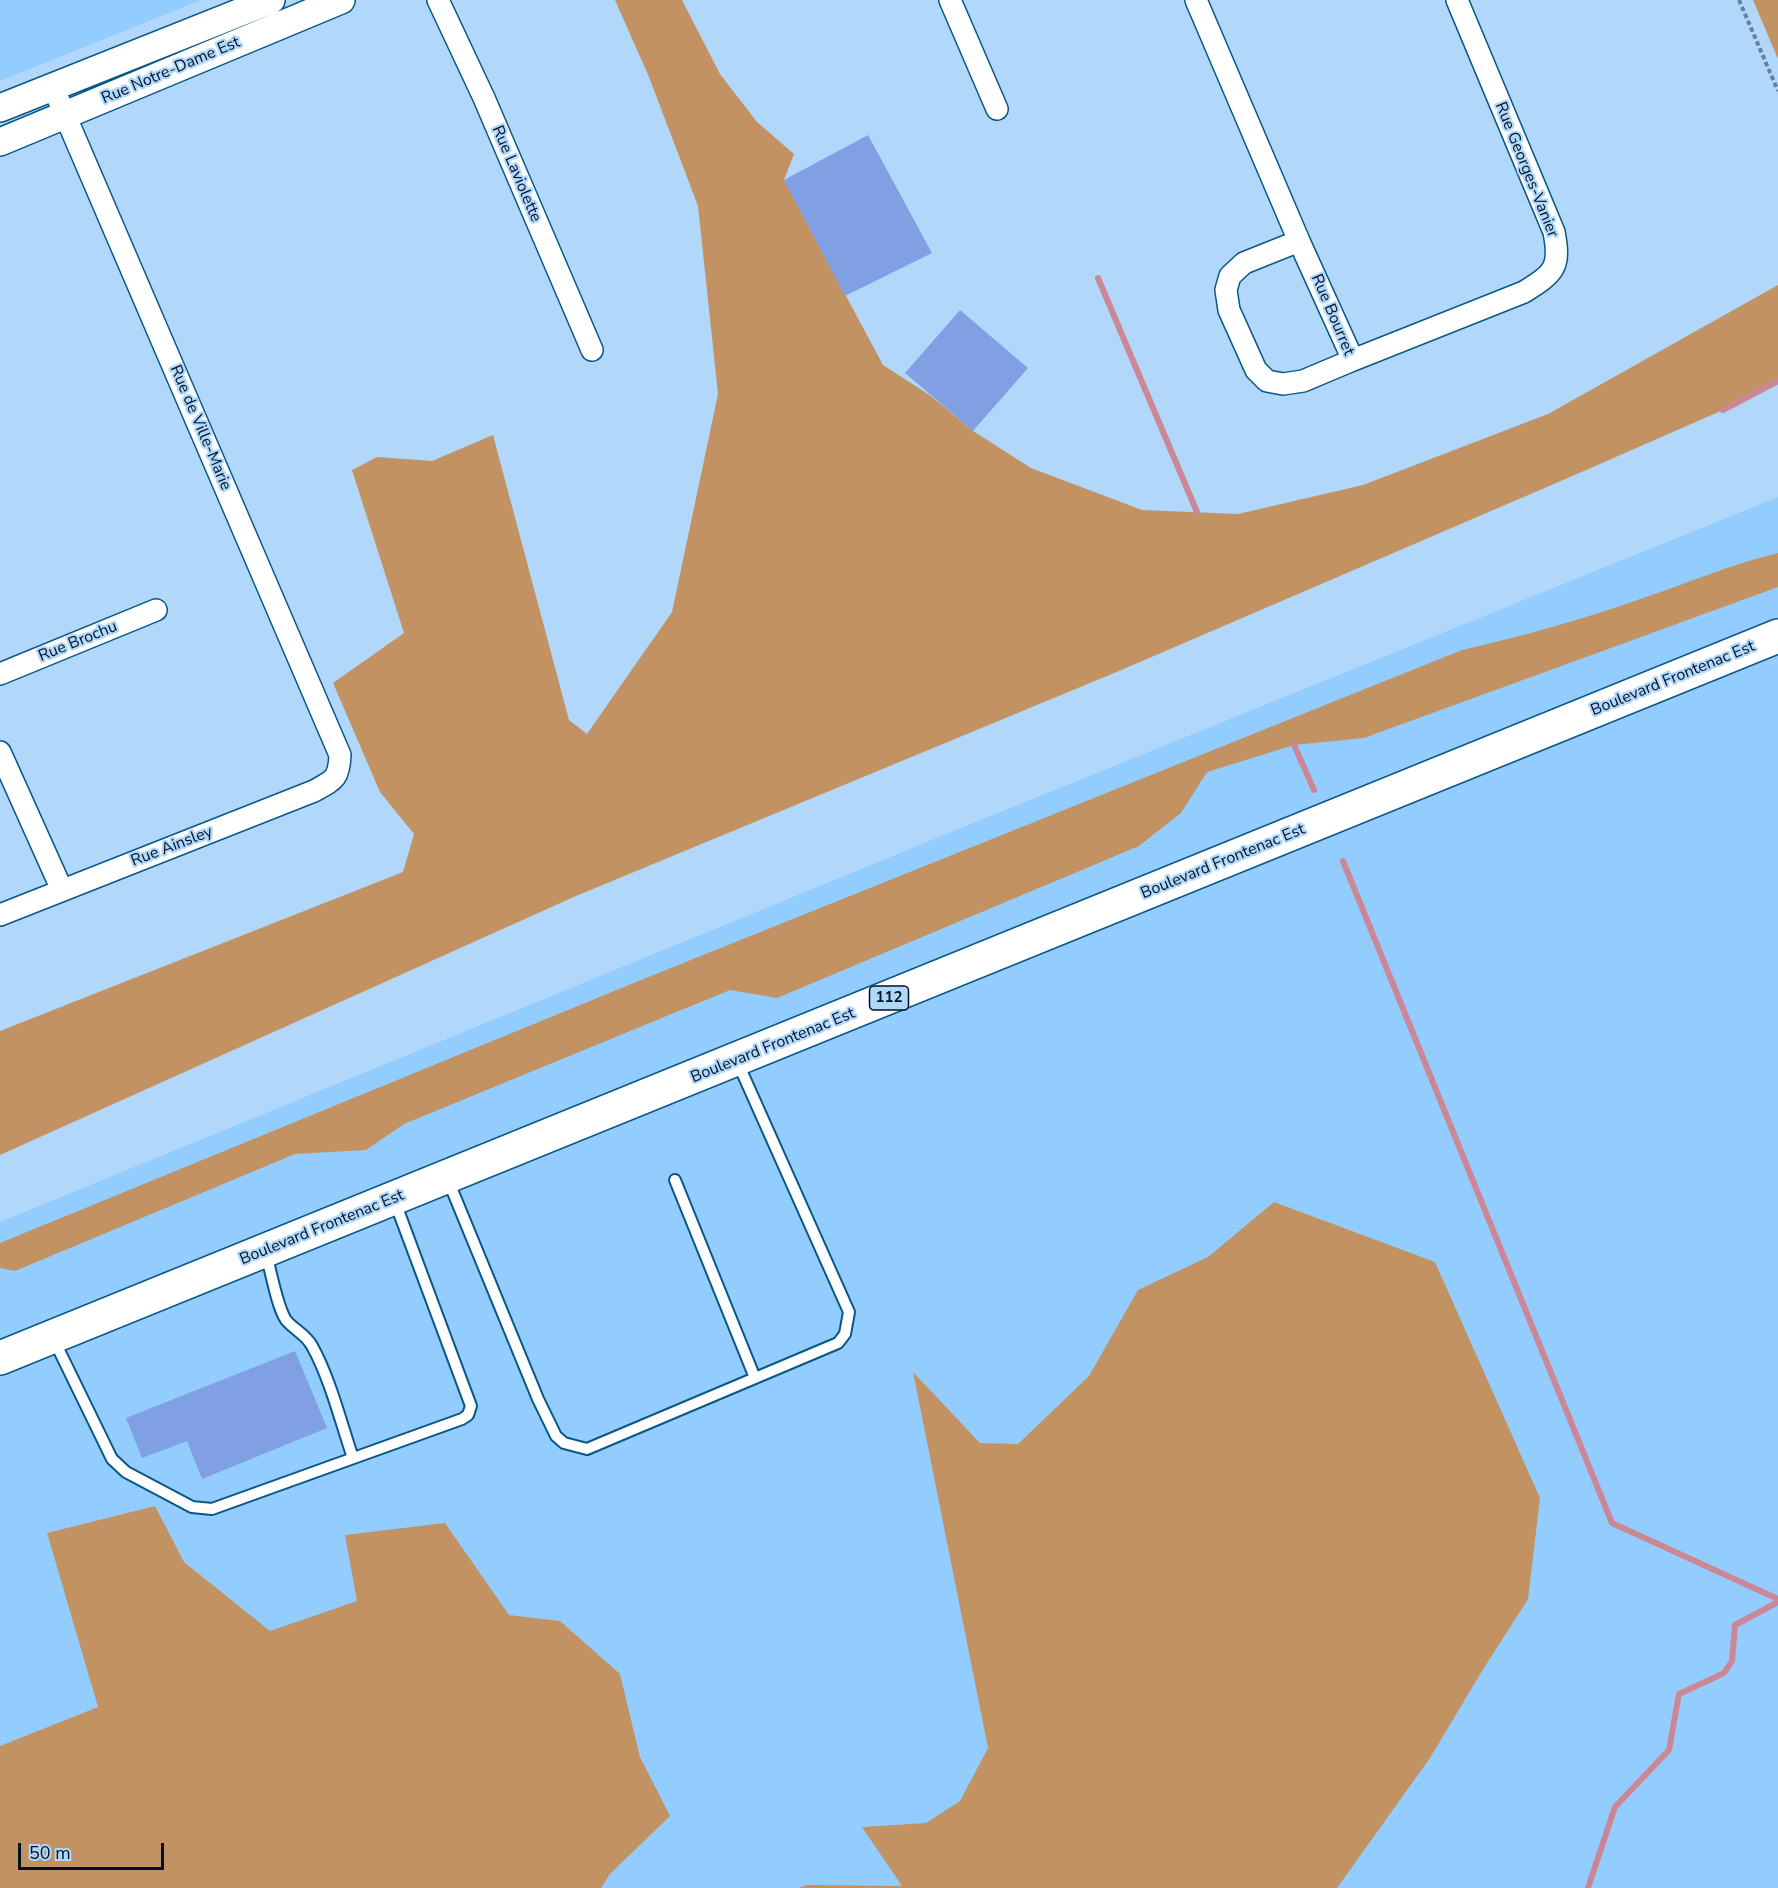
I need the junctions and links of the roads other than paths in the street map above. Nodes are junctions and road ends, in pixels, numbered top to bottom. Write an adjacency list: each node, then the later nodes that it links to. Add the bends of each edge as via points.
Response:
1 (271, 0): 8 (street, Rue Notre-Dame Est)
2 (341, 0): 7 (street, Rue Notre-Dame Est)
3 (438, 0): 14 (street, Rue Laviolette)
4 (950, 0): 10 (street)
5 (1196, 0): 13 (street, Rue Bourret)
6 (1457, 0): 15 (street, Rue Georges-Vanier, via 1554,232 1558,253 1555,268 1524,292)
7 (282, 11): 11 (street, Rue Notre-Dame Est)
8 (53, 87): 9 (street, Rue Notre-Dame Est); 11 (street, Rue de Ville-Marie)
9 (0, 108)
10 (997, 109)
11 (65, 115): 12 (street, Rue Notre-Dame Est); 20 (street, Rue de Ville-Marie, via 340,756)
12 (0, 142)
13 (1299, 241): 15 (street, Rue Bourret); 15 (street, Rue Bourret, via 1244,263 1230,276 1226,290 1230,310 1256,370 1267,381 1283,384 1303,381)
14 (592, 350)
15 (1353, 360)
16 (156, 610): 18 (street, Rue Brochu)
17 (1778, 636): 23 (main road, Boulevard Frontenac Est / 112)
18 (0, 674)
19 (0, 752): 21 (street)
20 (339, 771): 21 (street, Rue Ainsley, via 332,781 314,791)
21 (62, 890): 22 (street, Rue Ainsley)
22 (0, 915)
23 (737, 1060): 24 (main road, Boulevard Frontenac Est / 112); 30 (lane, via 849,1312 846,1334 838,1342)
24 (447, 1177): 26 (main road, Boulevard Frontenac Est / 112); 30 (lane, via 538,1399 556,1436 564,1443 587,1449)
25 (675, 1180): 30 (lane)
26 (394, 1199): 27 (main road, Boulevard Frontenac Est / 112); 31 (lane, via 471,1406 462,1419)
27 (265, 1251): 28 (main road, Boulevard Frontenac Est / 112); 31 (lane, via 282,1312 311,1344 319,1360)
28 (52, 1337): 29 (main road, Boulevard Frontenac Est / 112); 31 (lane, via 112,1459 126,1472 192,1507 212,1509)
29 (0, 1358)
30 (755, 1378)
31 (353, 1458)

